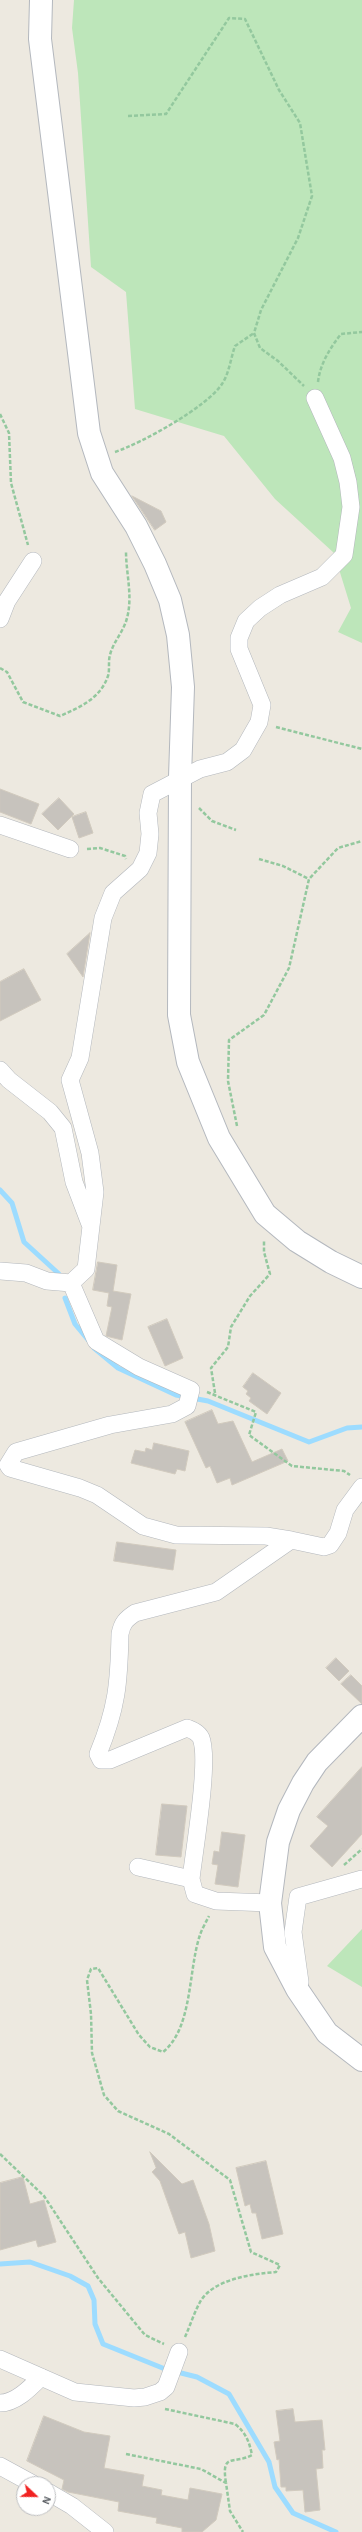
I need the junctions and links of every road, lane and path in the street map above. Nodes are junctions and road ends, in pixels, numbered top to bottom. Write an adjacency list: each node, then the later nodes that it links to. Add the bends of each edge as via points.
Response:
1 (41, 0): 7 (street, via 40,39 64,241 89,433)
2 (128, 116): 4 (path, via 166,114 229,18 245,19 279,90 300,123 312,196 298,238 261,310)
3 (362, 332): 5 (path, via 341,334 331,346 319,370)
4 (254, 333): 5 (path, via 260,348 278,361); 7 (path, via 235,346 222,384 184,418 120,451)
5 (315, 398): 12 (street, via 342,458 348,482 351,507 344,555 322,577 280,595 246,621 239,638 239,649 262,705)
6 (0, 414): 9 (path, via 8,433 11,483)
7 (97, 459): 8 (street, via 102,473)
8 (136, 526): 11 (path, via 126,536 126,574 130,597 127,620 110,655 108,676 98,695 60,716 23,702 7,672); 14 (street, via 170,600 178,635 183,687)
9 (33, 561): 10 (street, via 7,601)
10 (0, 619)
11 (0, 668)
12 (259, 722): 13 (path); 14 (street, via 243,750 227,762)
13 (362, 749)
14 (180, 777): 22 (street, via 152,794 148,853 140,869); 25 (street, via 179,1015 186,1055 219,1138)
15 (197, 806): 17 (path, via 212,821)
16 (0, 825): 19 (street)
17 (236, 830)
18 (362, 840): 21 (path, via 338,848)
19 (70, 849): 22 (path, via 100,848 125,856)
20 (258, 859): 21 (path, via 283,866)
21 (309, 879): 24 (path, via 289,968 264,1015 229,1040 228,1081)
22 (127, 882): 26 (street, via 114,893 104,918 80,1058 70,1080 90,1153 95,1192)
23 (0, 1070): 26 (street, via 50,1112 63,1128 74,1182)
24 (238, 1130)
25 (265, 1214): 28 (street, via 298,1241 330,1262); 30 (path, via 264,1252 270,1274 250,1296 231,1327 228,1347 211,1368)
26 (92, 1230): 29 (street, via 86,1269)
27 (0, 1272): 29 (street, via 26,1273 47,1281)
28 (362, 1276)
29 (71, 1283): 31 (street, via 96,1341)
30 (215, 1393): 31 (path); 32 (path, via 256,1412 249,1435 292,1466 344,1471)
31 (190, 1396): 33 (street, via 172,1414 110,1425 34,1446 16,1452 8,1465 17,1472 60,1482 97,1495 143,1526 176,1535 266,1536)
32 (358, 1482): 33 (street, via 338,1533 330,1545 324,1547)
33 (291, 1540): 36 (street, via 216,1592 135,1613 121,1626 119,1687 111,1722 98,1754 101,1760 110,1760 187,1728 198,1734 202,1747 203,1776)
34 (362, 1716): 39 (street, via 317,1762 289,1810 278,1842)
35 (138, 1867): 36 (street)
36 (191, 1879): 38 (street, via 195,1894)
37 (362, 1879): 40 (street, via 298,1897 293,1932 300,1982)
38 (216, 1901): 39 (street); 44 (path, via 200,1936 183,2016 173,2044 163,2052 150,2047 139,2035 98,1968 91,1969 87,1980 92,2053 104,2095 118,2111 168,2134 230,2180 251,2252 280,2265 276,2272 225,2282 200,2301)
39 (270, 1903): 40 (street, via 275,1948)
40 (297, 1989): 41 (street, via 327,2033)
41 (362, 2060)
42 (0, 2154): 44 (path, via 44,2196 98,2278 145,2335)
43 (0, 2359): 45 (street)
44 (176, 2364): 46 (street, via 166,2387 160,2392)
45 (41, 2377): 46 (street, via 75,2392); 47 (street, via 25,2392 6,2403)
46 (134, 2398): 51 (path, via 172,2410 235,2424 242,2429 249,2440 252,2455 226,2463)
47 (0, 2403)
48 (126, 2454): 51 (path, via 201,2469)
49 (0, 2466): 50 (street)
50 (18, 2476)
51 (226, 2483): 54 (path, via 230,2511)
52 (56, 2497): 53 (street)
53 (106, 2532)
54 (243, 2532)

